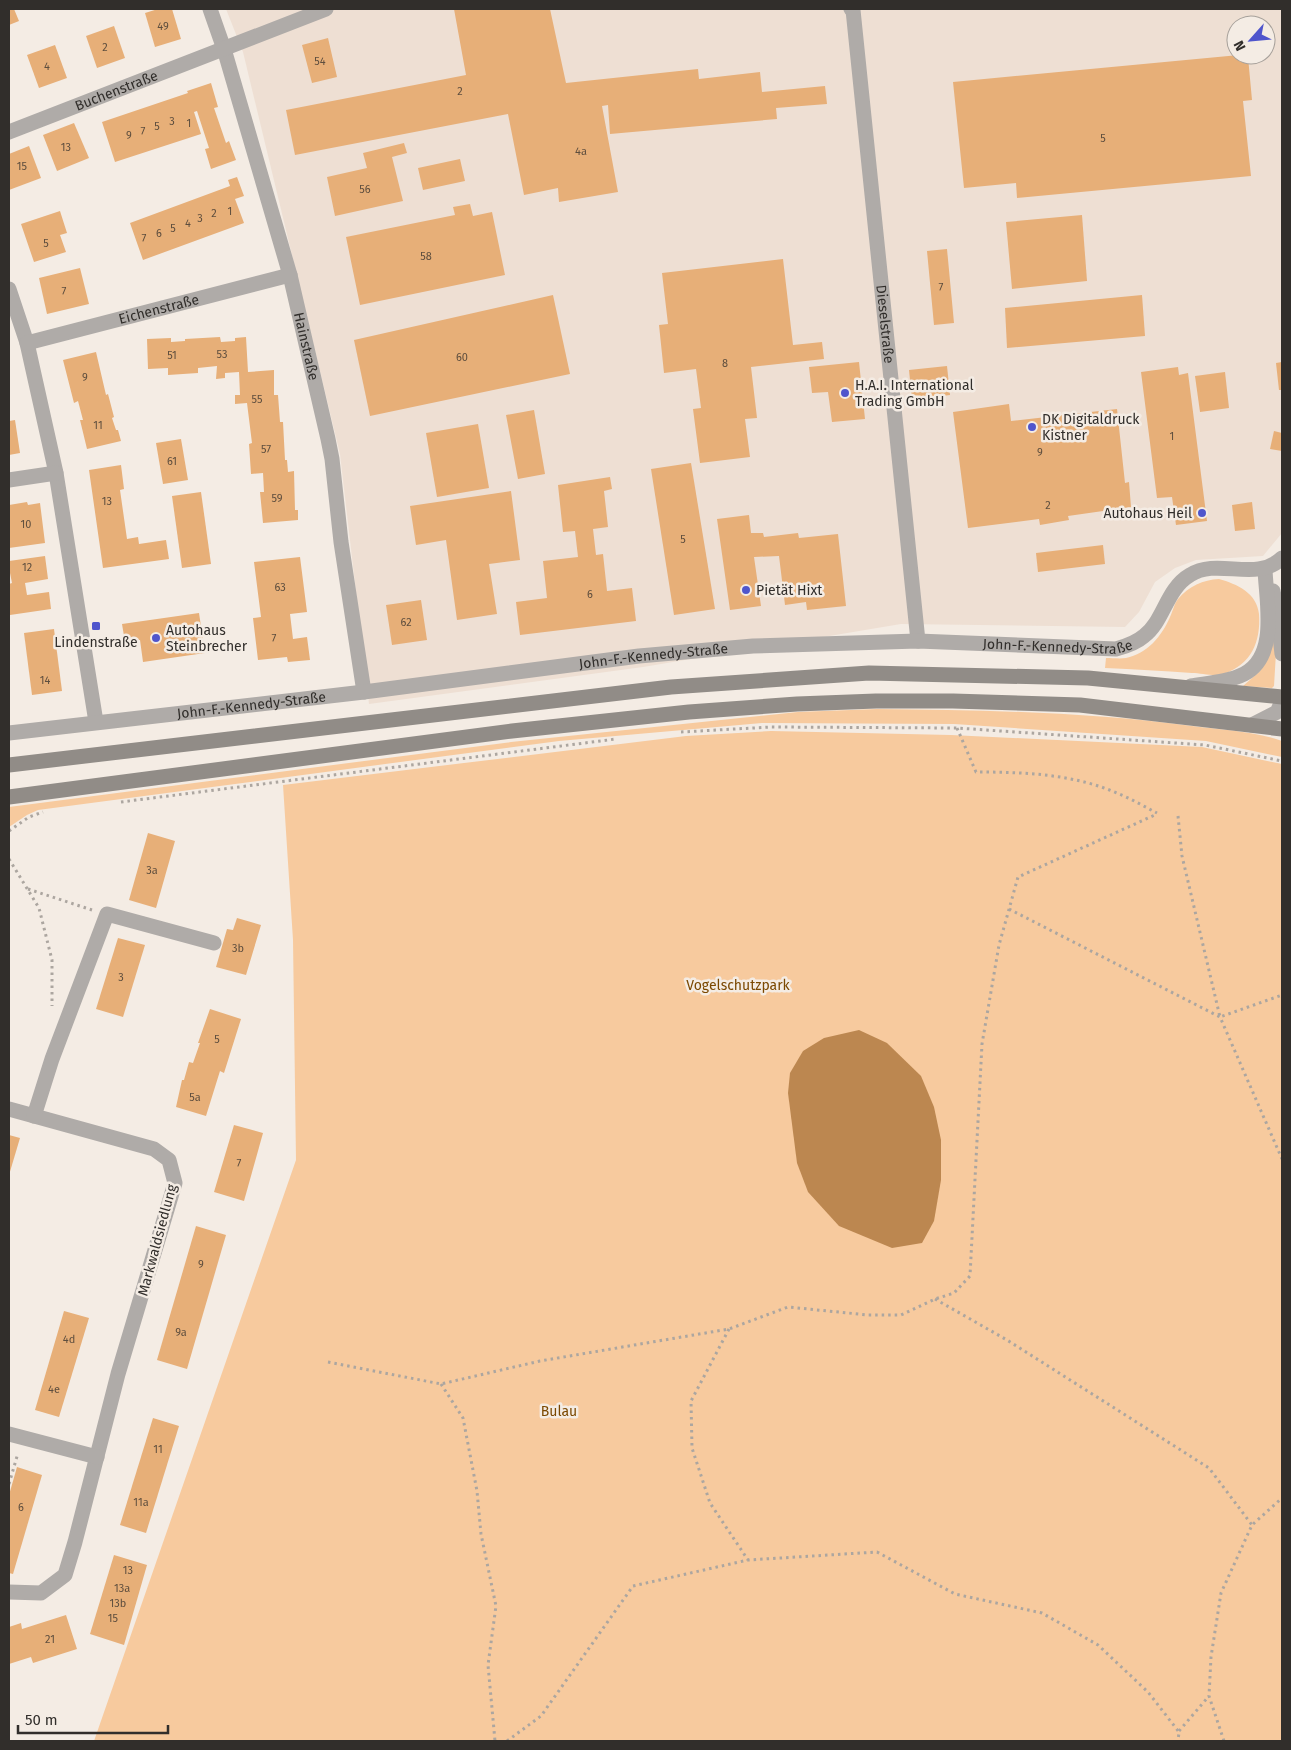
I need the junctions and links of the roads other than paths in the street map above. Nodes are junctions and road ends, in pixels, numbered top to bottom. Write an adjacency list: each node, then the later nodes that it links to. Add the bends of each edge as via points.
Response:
1 (210, 9): 4 (street, Hainstraße)
2 (326, 9): 4 (street)
3 (851, 9): 13 (street, Dieselstraße)
4 (224, 49): 5 (street, Buchenstraße); 6 (street, Hainstraße)
5 (9, 132)
6 (290, 275): 8 (street, Eichenstraße); 17 (street, Hainstraße, via 332,459)
7 (9, 289): 8 (street)
8 (27, 343): 9 (street)
9 (56, 473): 10 (street); 20 (street)
10 (9, 480)
11 (1282, 558): 12 (street)
12 (1265, 569): 13 (street, John-F.-Kennedy-Straße, via 1210,568 1189,575 1173,591 1146,636 1116,649); 14 (street, via 1273,591); 16 (street, via 1267,646 1257,664 1234,678)
13 (918, 640): 17 (street, John-F.-Kennedy-Straße, via 753,646 639,656)
14 (1282, 640): 15 (street)
15 (1282, 654)
16 (1187, 687): 18 (main road); 24 (main road, via 1088,678 963,674 869,673 789,677 672,687)
17 (364, 692): 20 (street, John-F.-Kennedy-Straße)
18 (1282, 697)
19 (1282, 701): 21 (street, via 1277,712)
20 (96, 722): 23 (street, John-F.-Kennedy-Straße)
21 (1252, 725): 22 (main road); 25 (main road, via 1080,705 876,700 797,704 512,731)
22 (1282, 729)
23 (9, 733)
24 (9, 765)
25 (9, 798)
26 (214, 943): 28 (street, via 107,914)
27 (9, 1109): 28 (street, Markwaldsiedlung)
28 (34, 1116): 30 (street, Markwaldsiedlung, via 154,1149 169,1160 175,1183 118,1374)
29 (15, 1436): 30 (street)
30 (97, 1457): 31 (street, Markwaldsiedlung, via 64,1575 42,1593)
31 (9, 1592)

